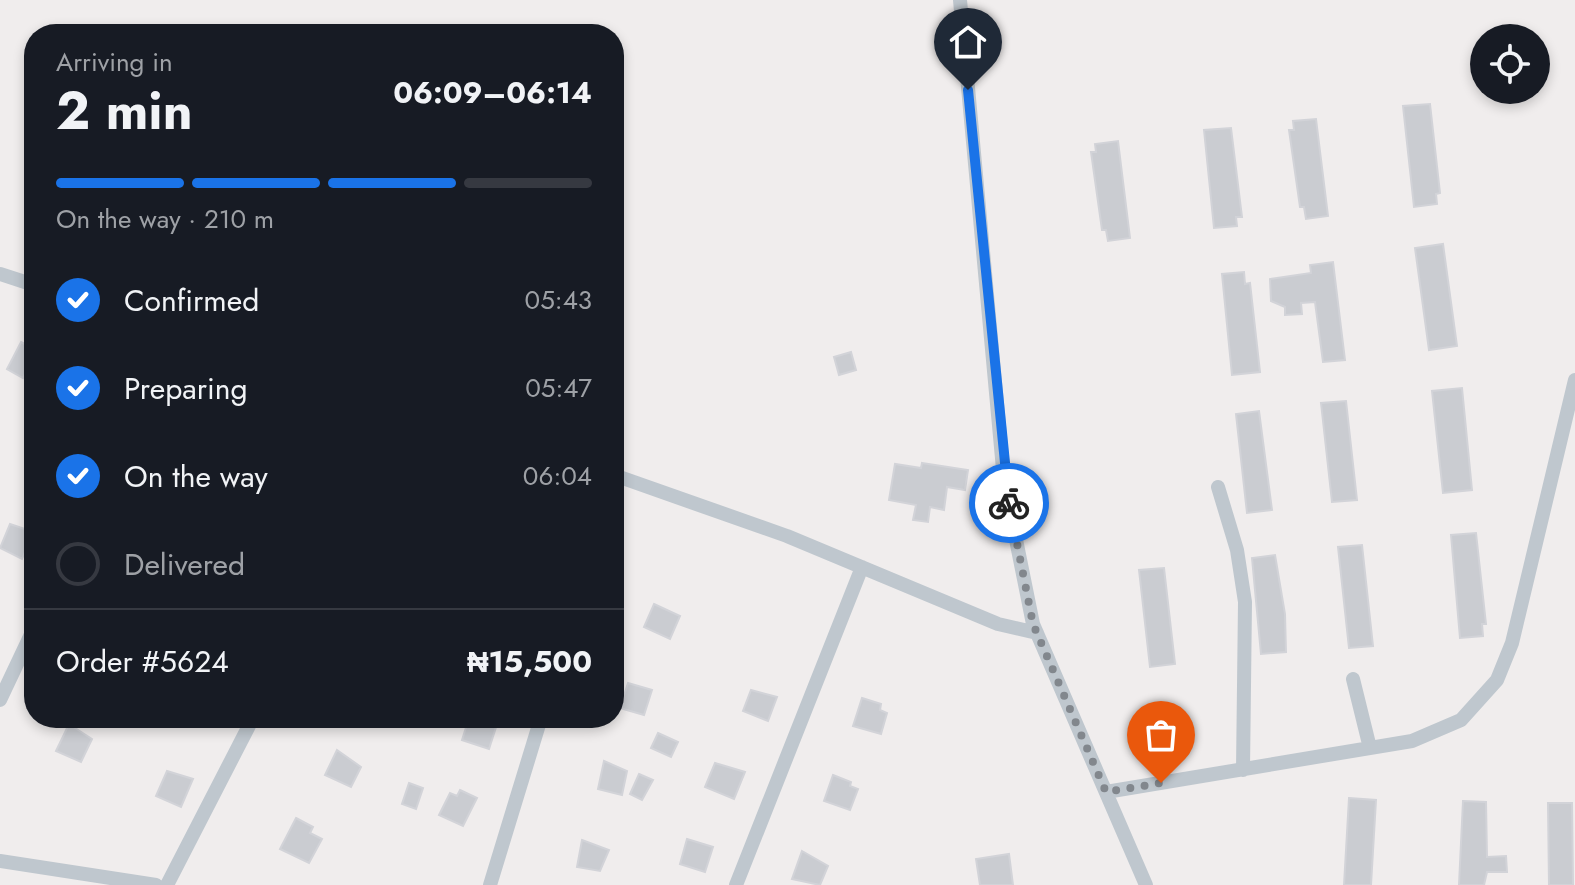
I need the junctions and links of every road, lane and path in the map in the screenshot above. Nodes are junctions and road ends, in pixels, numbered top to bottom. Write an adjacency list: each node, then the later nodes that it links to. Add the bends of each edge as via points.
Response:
1 (960, 0): 8 (street, via 1004,480)
2 (0, 274): 3 (street)
3 (24, 282)
4 (1575, 380): 14 (street, via 1512,643 1497,680 1461,720 1412,741)
5 (624, 480): 7 (street)
6 (1218, 487): 15 (street, via 1237,550 1245,602)
7 (862, 567): 8 (street, via 998,624); 22 (street)
8 (1037, 633): 16 (street)
9 (24, 649): 11 (street)
10 (1353, 679): 14 (street)
11 (0, 700)
12 (248, 728): 20 (street)
13 (538, 728): 21 (street)
14 (1370, 748): 15 (street)
15 (1243, 770): 16 (street)
16 (1106, 792): 18 (street)
17 (0, 861): 19 (street)
18 (1141, 884)
19 (156, 885)
20 (167, 885)
21 (490, 885)
22 (736, 885)

